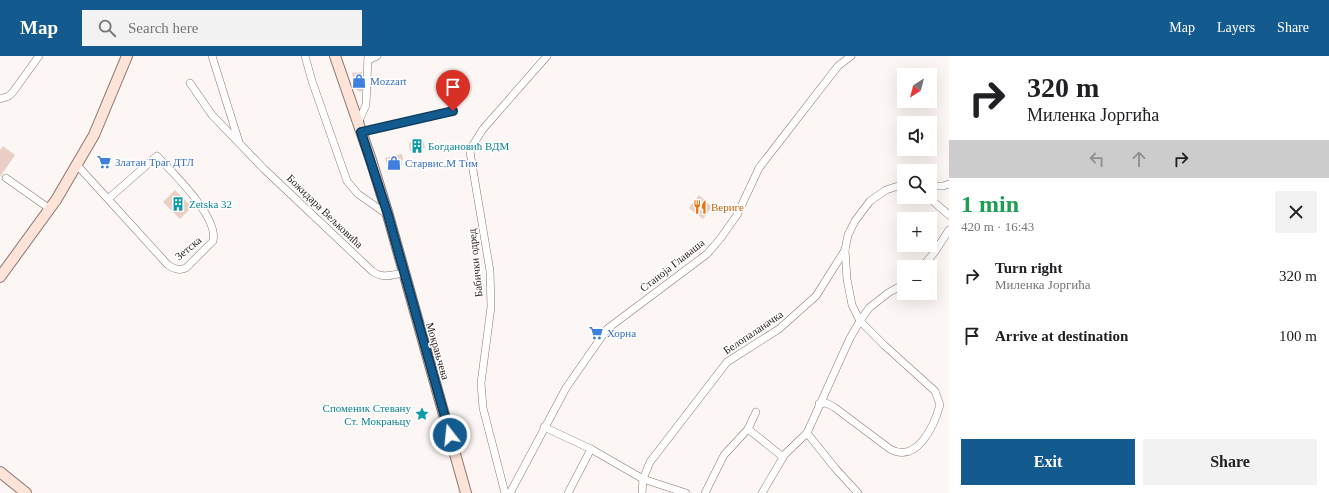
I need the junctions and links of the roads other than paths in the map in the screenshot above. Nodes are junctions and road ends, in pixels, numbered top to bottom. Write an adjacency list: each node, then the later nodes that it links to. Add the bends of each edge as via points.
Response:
1 (39, 56): 11 (street, via 13,92)
2 (127, 56): 15 (street, via 98,128)
3 (212, 56): 14 (street, Божидара Вељковића)
4 (305, 56): 23 (street, via 347,181 358,194)
5 (335, 56): 13 (street, Мокрањчева)
6 (378, 56): 9 (street)
7 (547, 56): 43 (street, Бабички одред, via 483,129 470,152 491,290 481,383 483,408)
8 (851, 56): 34 (street, Станоја Главаша, via 838,66 759,168 737,215 720,239 706,254 607,329 566,388)
9 (368, 58): 13 (street, via 366,105)
10 (190, 83): 14 (street, Божидара Вељковића, via 212,115)
11 (0, 99)
12 (453, 111): 13 (street)
13 (359, 127): 23 (street, Мокрањчева)
14 (239, 143): 28 (street, Божидара Вељковића, via 376,275 384,277)
15 (77, 165): 20 (street, Зетска); 22 (street)
16 (6, 178): 22 (street)
17 (949, 184): 19 (street)
18 (897, 186): 26 (street, Белопаланачка, via 886,190 870,201 855,221 848,235)
19 (937, 186)
20 (108, 199): 20 (street, Зетска, via 174,269 186,268 213,241 212,228 202,207 158,156)
21 (936, 204): 24 (street)
22 (50, 209): 29 (street)
23 (388, 215): 28 (street, Мокрањчева)
24 (949, 215)
25 (949, 230): 27 (street)
26 (845, 250): 31 (street, via 852,305); 40 (street, Белопаланачка, via 816,296 802,310 779,329 727,362 650,462)
27 (928, 260)
28 (403, 273): 42 (street, Мокрањчева)
29 (0, 277)
30 (897, 288): 31 (street, via 869,308)
31 (860, 321): 32 (street); 32 (street, via 935,391 940,405 930,431 914,449 898,453 834,407 826,403)
32 (819, 404): 36 (street)
33 (756, 412): 35 (street)
34 (544, 427): 37 (street); 44 (street, Станоја Главаша)
35 (748, 429): 38 (street); 48 (street, via 724,455)
36 (807, 433): 38 (street); 50 (street, via 834,468)
37 (591, 449): 40 (street); 45 (street)
38 (783, 457): 49 (street)
39 (0, 472): 41 (street)
40 (643, 479): 46 (street, Белопаланачка); 47 (street)
41 (26, 493)
42 (466, 493)
43 (505, 493)
44 (510, 493)
45 (568, 493)
46 (642, 493)
47 (686, 493)
48 (704, 493)
49 (762, 493)
50 (858, 493)

